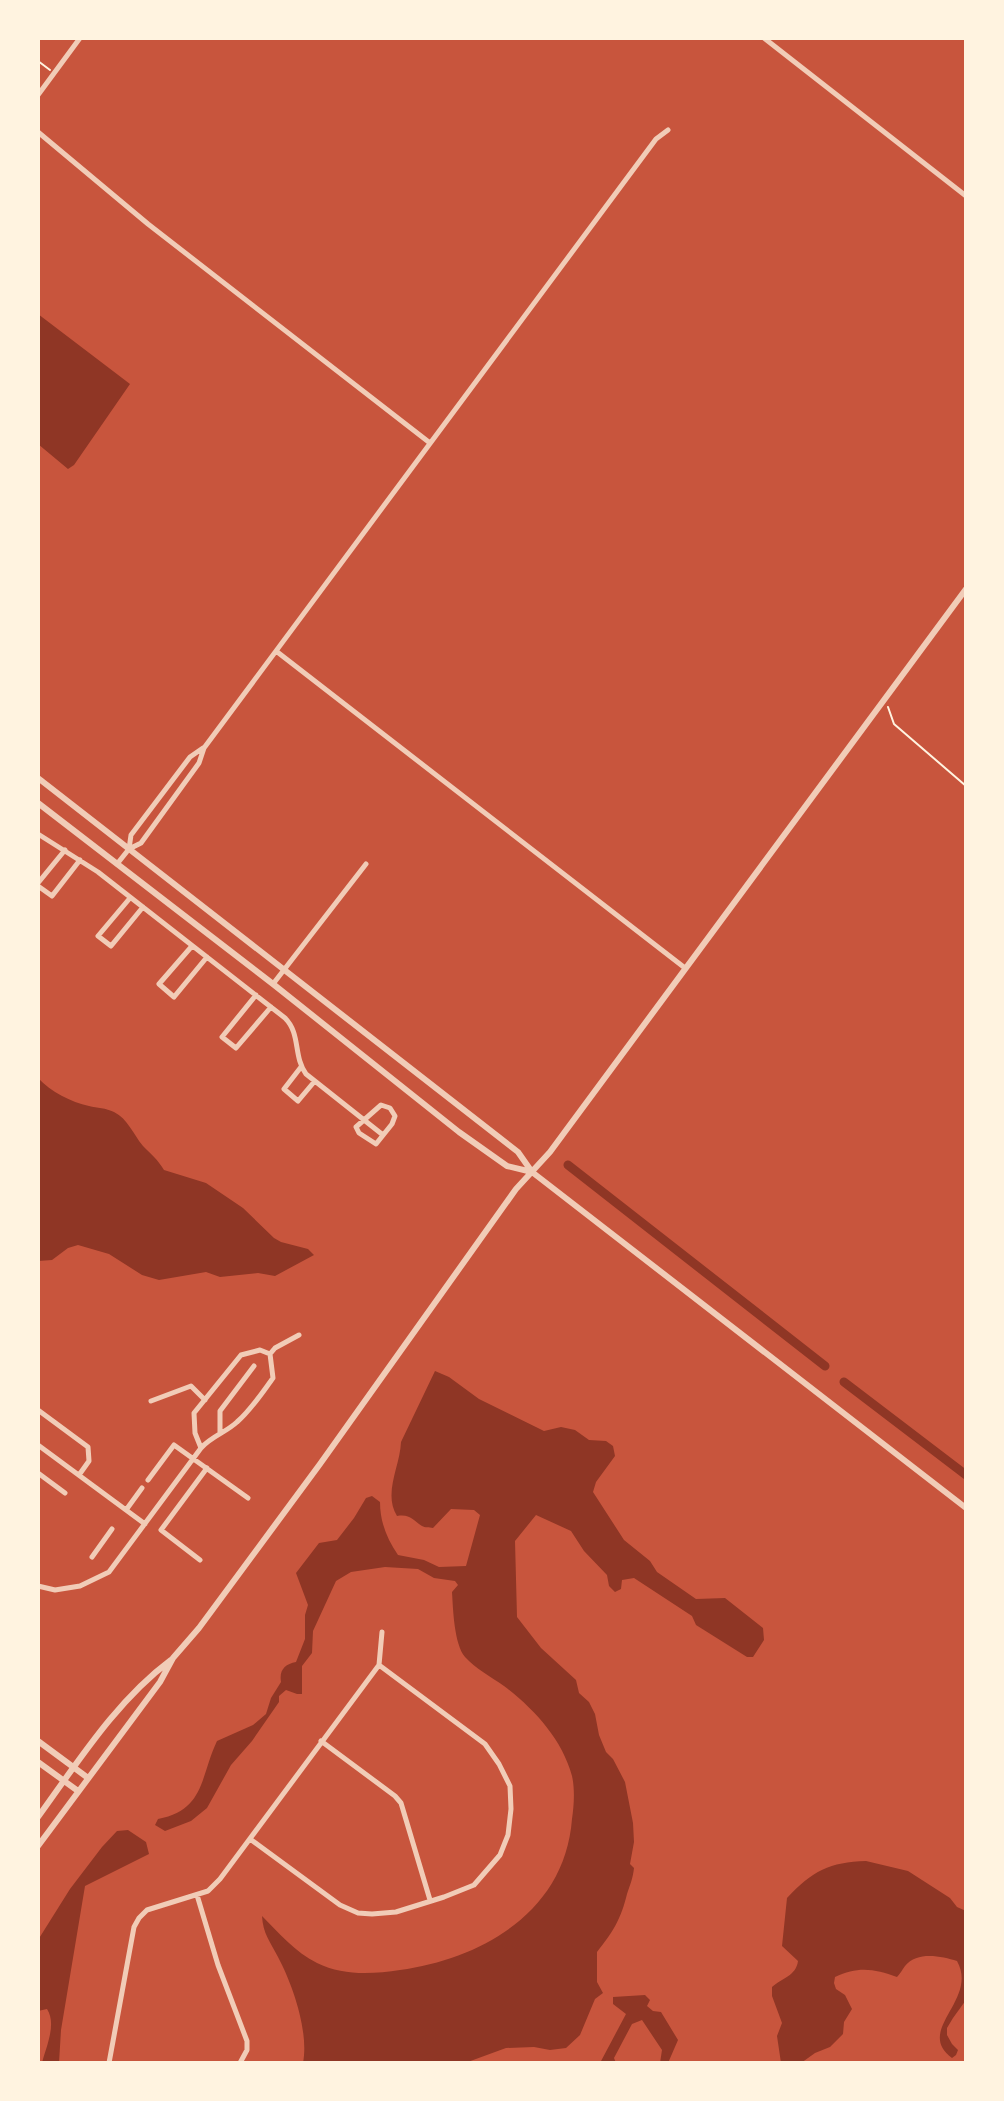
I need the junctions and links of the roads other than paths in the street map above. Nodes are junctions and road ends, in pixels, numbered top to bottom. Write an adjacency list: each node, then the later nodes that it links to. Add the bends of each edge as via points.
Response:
1 (80, 38): 3 (street)
2 (764, 38): 6 (street)
3 (38, 95)
4 (668, 130): 7 (street, via 656,139)
5 (38, 132): 7 (street)
6 (966, 196)
7 (430, 443): 9 (street)
8 (966, 589): 24 (street)
9 (276, 651): 10 (street); 24 (street)
10 (204, 748): 14 (street, via 199,763 141,843); 14 (street, via 190,757 131,835)
11 (38, 778): 14 (street)
12 (38, 803): 17 (street)
13 (38, 834): 15 (street)
14 (129, 849): 17 (street); 25 (street)
15 (65, 850): 16 (street); 19 (street)
16 (80, 860): 19 (street, via 52,896); 20 (street)
17 (117, 864): 26 (street)
18 (366, 864): 25 (street)
19 (38, 884)
20 (130, 898): 21 (street); 21 (street, via 98,936 111,946)
21 (143, 907): 22 (street)
22 (192, 946): 23 (street); 23 (street, via 159,984 174,997)
23 (207, 957): 27 (street)
24 (685, 968): 33 (street)
25 (284, 969): 26 (street); 33 (street, via 518,1152)
26 (273, 984): 33 (street, via 473,1142 507,1166)
27 (256, 995): 28 (street); 28 (street, via 222,1037 236,1048)
28 (271, 1007): 29 (street, via 294,1029)
29 (301, 1067): 30 (street); 30 (street, via 284,1089 298,1101)
30 (314, 1082): 31 (street)
31 (363, 1120): 32 (street); 32 (street, via 356,1129 365,1137 376,1144); 32 (street, via 381,1105 390,1108 395,1120)
32 (383, 1135)
33 (532, 1172): 51 (street); 59 (street)
34 (299, 1335): 35 (street)
35 (270, 1354): 37 (street, via 260,1350 241,1355); 40 (street, via 273,1378 250,1409)
36 (254, 1366): 40 (street, via 220,1411)
37 (205, 1400): 38 (street, via 191,1386); 42 (street, via 194,1413)
38 (151, 1401)
39 (38, 1410): 46 (street, via 88,1447 89,1461)
40 (220, 1432): 42 (street)
41 (38, 1445): 46 (street)
42 (201, 1448): 43 (street)
43 (194, 1458): 44 (street); 47 (street, via 174,1445); 53 (street)
44 (207, 1468): 50 (street); 56 (street, via 161,1530)
45 (38, 1473): 49 (street)
46 (79, 1475): 52 (street)
47 (148, 1480)
48 (142, 1488): 52 (street)
49 (65, 1493)
50 (248, 1498)
51 (966, 1508)
52 (126, 1510): 53 (street)
53 (145, 1524): 57 (street, via 109,1572 80,1586)
54 (112, 1529): 55 (street)
55 (92, 1557)
56 (200, 1560)
57 (38, 1586)
58 (382, 1632): 60 (street)
59 (173, 1658): 64 (street, via 113,1716); 65 (street)
60 (379, 1665): 62 (street); 72 (street, via 485,1744 510,1786 508,1835 500,1855 474,1885)
61 (38, 1741): 64 (street)
62 (321, 1741): 69 (street); 72 (street, via 401,1803)
63 (38, 1762): 66 (street)
64 (75, 1768): 65 (street); 66 (street)
65 (88, 1778): 67 (street)
66 (65, 1781): 67 (street); 68 (street)
67 (78, 1791): 70 (street)
68 (38, 1817)
69 (250, 1839): 71 (street, via 220,1879); 72 (street, via 358,1913 396,1912)
70 (38, 1846)
71 (197, 1895): 73 (street, via 147,1910 134,1927); 74 (street, via 247,2041)
72 (430, 1900)
73 (109, 2063)
74 (240, 2063)

